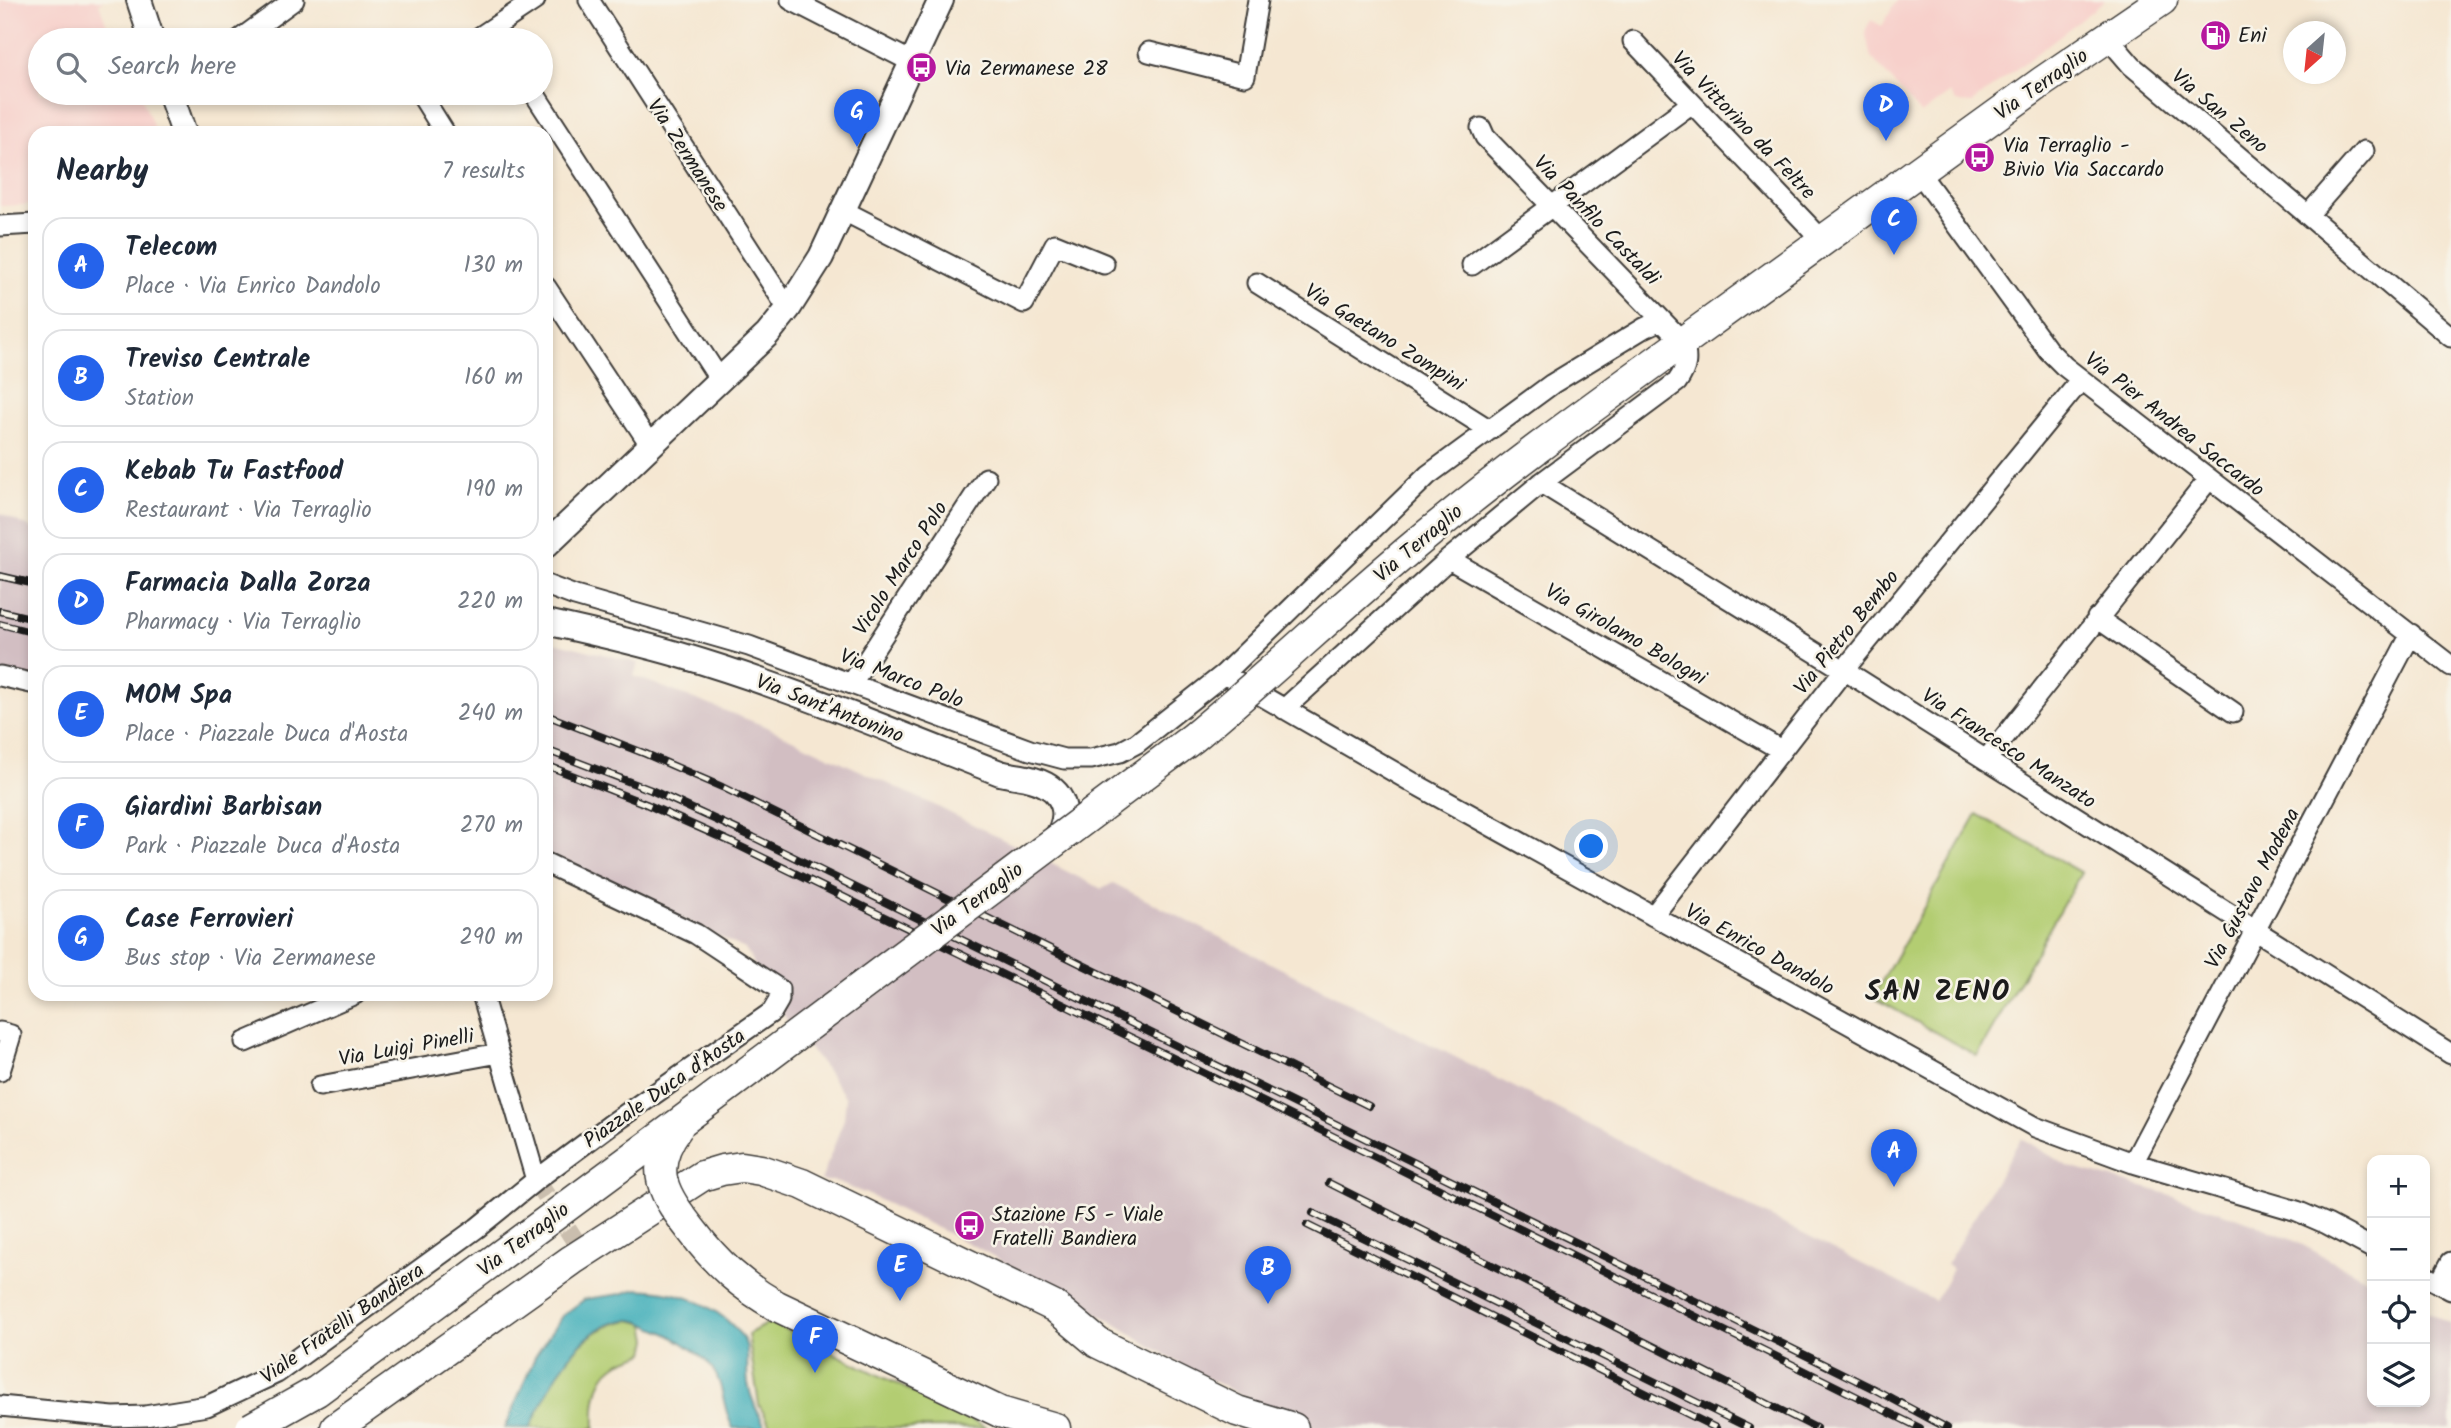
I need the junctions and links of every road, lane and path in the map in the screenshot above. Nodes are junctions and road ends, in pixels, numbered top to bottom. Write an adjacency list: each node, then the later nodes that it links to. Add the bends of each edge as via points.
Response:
1 (139, 0): 9 (street)
2 (294, 0): 10 (street)
3 (535, 0): 11 (street)
4 (589, 0): 35 (street, Via Zermanese)
5 (791, 0): 15 (street)
6 (941, 0): 15 (street)
7 (1258, 0): 14 (street, via 1245,76)
8 (2162, 0): 12 (main road, Via Terraglio)
9 (148, 28)
10 (256, 28)
11 (504, 28)
12 (2108, 37): 24 (main road, Via Terraglio); 27 (street, Via San Zeno, via 2132,66)
13 (1633, 41): 16 (street, Via Vittorino da Feltre)
14 (1149, 52)
15 (912, 62): 26 (street)
16 (1692, 103): 25 (street); 30 (street, Via Vittorino da Feltre)
17 (174, 105): 20 (street)
18 (428, 105): 21 (street)
19 (542, 105): 39 (street)
20 (182, 126)
21 (441, 126)
22 (1481, 128): 25 (street, Via Panfilo Castaldi)
23 (2364, 151): 27 (street)
24 (1918, 171): 30 (main road, Via Terraglio); 40 (street, Via Pier Andrea Saccardo, via 2048,350)
25 (1552, 206): 32 (street); 36 (street, Via Panfilo Castaldi)
26 (844, 211): 31 (street, via 1024,303 1055,244); 35 (street)
27 (2308, 215): 37 (street, Via San Zeno)
28 (28, 224): 29 (street)
29 (0, 226)
30 (1823, 241): 38 (main road, Via Terraglio)
31 (1104, 264)
32 (1472, 265)
33 (1257, 283): 41 (street, Via Gaetano Zompini)
34 (553, 298): 42 (street)
35 (788, 309): 39 (street)
36 (1661, 320): 38 (street, Via Panfilo Castaldi); 41 (street, Via Terraglio, via 1552,384)
37 (2451, 337)
38 (1672, 350): 45 (street, Via Terraglio, via 1688,357 1677,382); 62 (main road, Via Terraglio, bridge, via 1483,489 1230,707)
39 (720, 380): 42 (street)
40 (2081, 380): 44 (street, Via Pier Andrea Saccardo); 53 (street, Via Pietro Bembo)
41 (1490, 429): 54 (street, Via Terraglio, via 1428,475)
42 (651, 446): 46 (street)
43 (986, 478): 57 (street, Vicolo Marco Polo)
44 (2210, 479): 49 (street); 51 (street, Via Pier Andrea Saccardo)
45 (1541, 483): 47 (street, Via Terraglio); 53 (street, Via Francesco Manzato)
46 (553, 538)
47 (1449, 559): 58 (street, Via Terraglio); 60 (street, Via Girolamo Bologni)
48 (553, 588): 57 (street, Via Marco Polo, via 749,646)
49 (2097, 618): 59 (street); 61 (street)
50 (553, 624): 62 (street, Via Sant'Antonino, via 737,673 1000,773 1038,781 1055,790 1064,804 1065,818)
51 (2411, 635): 52 (street, Via Pier Andrea Saccardo); 65 (street, Via Gustavo Modena)
52 (2451, 666)
53 (1844, 670): 60 (street, Via Pietro Bembo); 61 (street, Via Francesco Manzato)
54 (1224, 674): 57 (street, Via Marco Polo, via 1137,743 1091,759 1064,759 1030,750); 58 (street, Via Enrico Dandolo)
55 (0, 676): 56 (street)
56 (28, 682)
57 (852, 683)
58 (1284, 709): 64 (street, Via Enrico Dandolo)
59 (2233, 712)
60 (1781, 750): 64 (street, Via Pietro Bembo)
61 (1986, 760): 65 (street, Via Francesco Manzato)
62 (1054, 841): 74 (main road, Via Terraglio, bridge)
63 (553, 866): 76 (street, Piazzale Duca d'Aosta, via 695,934 779,989 779,1000 772,1012)
64 (1653, 916): 75 (street, Via Enrico Dandolo, via 2035,1127)
65 (2255, 931): 71 (street, Via Francesco Manzato); 75 (street, Via Gustavo Modena)
66 (339, 1001): 69 (street)
67 (484, 1001): 70 (street, Via Luigi Pinelli)
68 (0, 1032): 72 (street, via 10,1035)
69 (245, 1042)
70 (499, 1053): 73 (street, Via Luigi Pinelli); 76 (street, Via Luigi Pinelli)
71 (2451, 1054)
72 (0, 1071)
73 (320, 1086)
74 (682, 1121): 81 (main road, Piazzale Duca d'Aosta, bridge, via 662,1158 662,1181 669,1201 725,1271 777,1306); 82 (main road, Via Terraglio, bridge, via 317,1391)
75 (2133, 1163): 77 (street, Via Enrico Dandolo, via 2297,1211)
76 (536, 1180): 80 (street, Viale Fratelli Bandiera, via 334,1334 239,1393 207,1406 145,1416)
77 (2367, 1245)
78 (2451, 1262): 79 (street)
79 (2438, 1283)
80 (4, 1408)
81 (1012, 1420): 84 (main road, Piazzale Duca d'Aosta)
82 (251, 1428)
83 (336, 1428): 85 (main road, via 583,1252 702,1176 742,1167 783,1176 826,1194 1055,1307 1098,1343 1237,1411)
84 (1055, 1428)
85 (1293, 1428)

